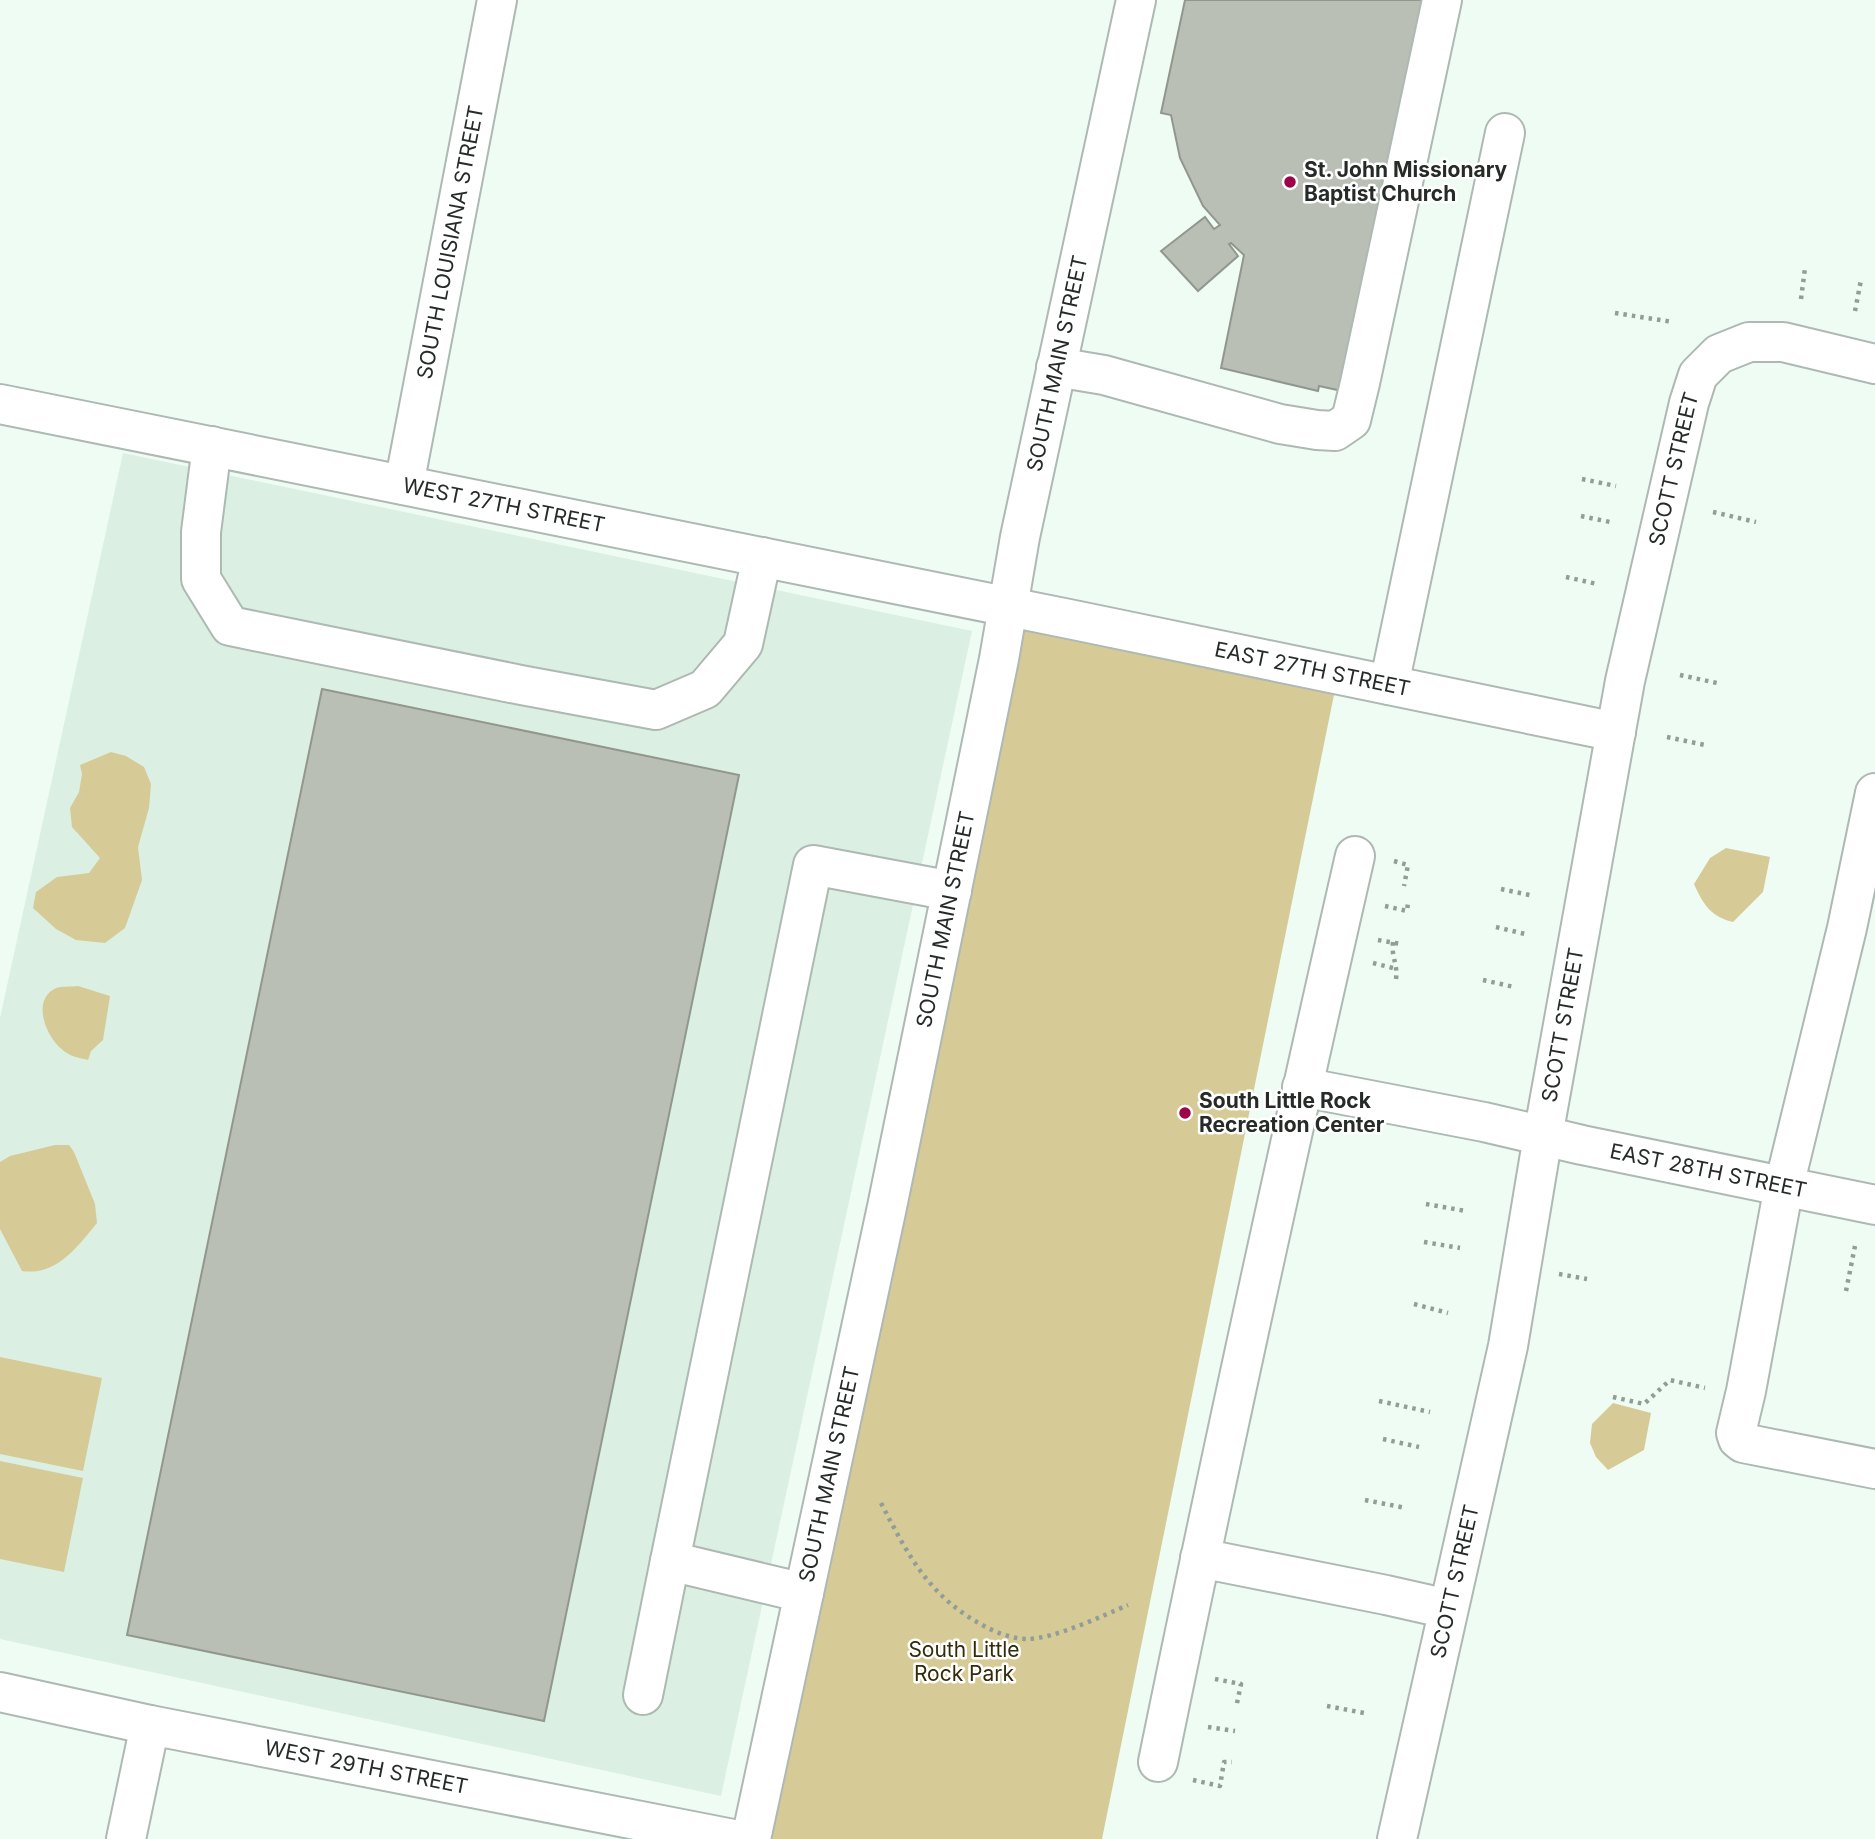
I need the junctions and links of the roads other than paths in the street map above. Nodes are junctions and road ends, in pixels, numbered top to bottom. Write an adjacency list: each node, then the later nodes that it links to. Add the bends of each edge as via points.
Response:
1 (497, 0): 9 (street, SOUTH LOUISIANA STREET)
2 (1136, 0): 6 (street, SOUTH MAIN STREET)
3 (1442, 0): 6 (street, via 1351,420 1335,431 1280,424 1104,375)
4 (1506, 133): 12 (street)
5 (1863, 362): 13 (street, SCOTT STREET, via 1783,342 1749,342 1719,354 1698,375)
6 (1056, 367): 11 (street, SOUTH MAIN STREET)
7 (0, 404): 8 (street, WEST 27TH STREET)
8 (212, 446): 9 (street, WEST 27TH STREET); 10 (street, via 201,532 201,579 230,626 376,656 656,710 705,690 743,643)
9 (404, 485): 10 (street, WEST 27TH STREET)
10 (762, 557): 11 (street, WEST 27TH STREET)
11 (1008, 607): 12 (street, EAST 27TH STREET); 16 (street, SOUTH MAIN STREET)
12 (1389, 685): 13 (street, EAST 27TH STREET)
13 (1616, 732): 19 (street, SCOTT STREET)
14 (1875, 793): 17 (street)
15 (1369, 857): 18 (street)
16 (952, 891): 24 (street, via 813,864); 25 (street, SOUTH MAIN STREET)
17 (1861, 931): 20 (street)
18 (1302, 1087): 19 (street, EAST 28TH STREET); 23 (street)
19 (1543, 1136): 20 (street, EAST 28TH STREET); 26 (street, SCOTT STREET, via 1508,1346)
20 (1784, 1186): 21 (street, EAST 28TH STREET); 22 (street, via 1736,1433 1743,1443)
21 (1875, 1205)
22 (1875, 1469)
23 (1200, 1558): 26 (street); 30 (street)
24 (670, 1561): 25 (street); 28 (street)
25 (804, 1592): 33 (street, SOUTH MAIN STREET)
26 (1448, 1609): 34 (street, SCOTT STREET)
27 (0, 1692): 29 (street, WEST 29TH STREET)
28 (643, 1695)
29 (150, 1725): 31 (street); 32 (street, WEST 29TH STREET)
30 (1172, 1770)
31 (126, 1839)
32 (733, 1839)
33 (751, 1839)
34 (1397, 1839)

